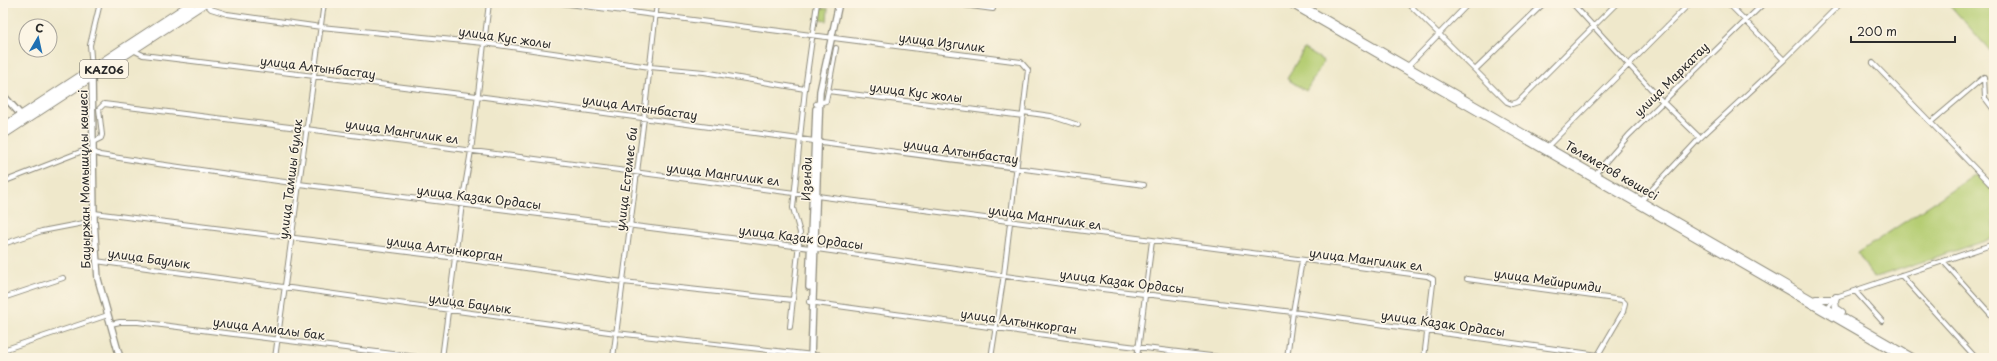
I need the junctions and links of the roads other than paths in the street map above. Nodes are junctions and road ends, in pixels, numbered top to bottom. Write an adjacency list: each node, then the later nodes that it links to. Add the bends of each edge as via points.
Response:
1 (100, 3): 38 (street, via 90,45)
2 (192, 3): 38 (highway, KАZ06)
3 (205, 3): 26 (street, улица Кус жолы, via 217,12); 33 (highway, KАZ06)
4 (324, 3): 26 (street, улица Тамшы булак)
5 (489, 3): 31 (street)
6 (561, 3): 24 (street, улица Изгилик)
7 (657, 3): 24 (street, улица Естемес би)
8 (818, 3): 29 (street)
9 (835, 3): 30 (street, Изенди)
10 (839, 3): 30 (street, Изенди)
11 (950, 3): 23 (street)
12 (1289, 3): 39 (main road, Төлеметов көшесі)
13 (1298, 3): 39 (main road, Төлеметов көшесі)
14 (1408, 3): 28 (street)
15 (1469, 3): 28 (street)
16 (1544, 3): 40 (street)
17 (1572, 3): 27 (street)
18 (1617, 3): 27 (street)
19 (1690, 3): 36 (street)
20 (1728, 3): 25 (street)
21 (1764, 3): 25 (street, улица Маркатау)
22 (1841, 3): 34 (street)
23 (993, 9)
24 (655, 15): 29 (street, улица Изгилик); 37 (street, улица Естемес би)
25 (1745, 21): 34 (street); 47 (street, улица Маркатау)
26 (322, 26): 31 (street, улица Кус жолы); 42 (street, улица Тамшы булак)
27 (1594, 26): 36 (street); 40 (street, via 1518,102 1507,102)
28 (1438, 34): 39 (street); 40 (street)
29 (812, 35): 30 (street, улица Изгилик); 43 (street)
30 (830, 38): 48 (street, Изенди, via 817,87); 50 (street, улица Изгилик, via 1021,62 1028,70)
31 (484, 43): 37 (street, улица Кус жолы); 46 (street)
32 (836, 48): 44 (street)
33 (133, 50): 41 (highway, KАZ06); 42 (street, улица Алтынбастау, via 143,55)
34 (1784, 60): 58 (street)
35 (1873, 63): 53 (street)
36 (1629, 64): 47 (street); 63 (street)
37 (650, 67): 43 (street, улица Кус жолы, via 704,72); 52 (street, улица Естемес би)
38 (92, 68): 41 (street, Бауыржан Момышұлы көшесі); 51 (highway, KАZ06)
39 (1407, 68): 62 (main road, Төлеметов көшесі); 63 (main road, Төлеметов көшесі)
40 (1475, 70)
41 (92, 76): 57 (highway, KАZ06); 60 (street, Бауыржан Момышұлы көшесі)
42 (314, 76): 46 (street, улица Алтынбастау); 56 (street, улица Тамшы булак)
43 (805, 89): 59 (street)
44 (828, 91): 48 (street, via 826,101); 50 (street, улица Кус жолы)
45 (3, 95): 51 (street)
46 (477, 96): 52 (street, улица Алтынбастау); 65 (street)
47 (1662, 101): 58 (street); 67 (street, улица Маркатау)
48 (818, 104): 61 (street, Изенди)
49 (1994, 110): 53 (street, via 1985,98 1984,77)
50 (1023, 114): 54 (street, улица Кус жолы, via 1051,116); 66 (street, улица Изгилик)
51 (21, 115): 55 (highway, KАZ06)
52 (644, 118): 59 (street, улица Алтынбастау); 68 (street, улица Естемес би)
53 (1931, 122): 72 (street)
54 (1078, 125)
55 (3, 127)
56 (306, 129): 60 (street, улица Мангилик ел, via 104,104 99,109 102,135); 65 (street, улица Мангилик ел); 70 (street, улица Тамшы булак)
57 (3, 134)
58 (1700, 138): 75 (street)
59 (799, 140): 61 (street, улица Алтынбастау); 73 (street)
60 (93, 142): 64 (street, Бауыржан Момышұлы көшесі)
61 (816, 142): 66 (street, улица Алтынбастау); 74 (street, Изенди)
62 (1533, 144): 63 (main road); 105 (main road, Төлеметов көшесі)
63 (1548, 146): 67 (main road, Төлеметов көшесі)
64 (93, 151): 69 (street, улица Казак Ордасы, via 88,149); 70 (street, улица Казак Ордасы, via 100,155); 77 (street, Бауыржан Момышұлы көшесі)
65 (472, 151): 68 (street, улица Мангилик ел); 76 (street)
66 (1017, 170): 71 (street, улица Алтынбастау, via 1070,174); 79 (street, улица Изгилик)
67 (1596, 173): 75 (main road, Төлеметов көшесі)
68 (637, 174): 73 (street, улица Мангилик ел); 80 (street, улица Естемес би)
69 (3, 182)
70 (299, 184): 76 (street, улица Казак Ордасы); 81 (street, улица Тамшы булак)
71 (1144, 186)
72 (1994, 188)
73 (795, 193): 74 (street, улица Мангилик ел); 85 (street, via 793,208 800,227)
74 (814, 195): 79 (street, улица Мангилик ел); 86 (street, Изенди)
75 (1642, 200): 101 (main road, Төлеметов көшесі)
76 (462, 204): 80 (street, улица Казак Ордасы); 87 (street)
77 (94, 213): 78 (street, Бауыржан Момышұлы көшесі); 81 (street, улица Алтынкорган)
78 (94, 220): 83 (street, via 42,231); 88 (street, Бауыржан Момышұлы көшесі)
79 (1010, 222): 82 (street, улица Мангилик ел); 91 (street, улица Изгилик)
80 (630, 226): 85 (street, улица Казак Ордасы); 95 (street, улица Естемес би)
81 (292, 239): 87 (street, улица Алтынкорган); 96 (street, улица Тамшы булак)
82 (1152, 241): 89 (street, улица Мангилик ел); 98 (street)
83 (3, 244)
84 (1994, 244): 90 (street)
85 (799, 247): 86 (street, улица Казак Ордасы); 102 (street)
86 (813, 248): 91 (street, улица Казак Ордасы); 103 (street, Изенди)
87 (456, 258): 95 (street, улица Алтынкорган); 104 (street)
88 (96, 261): 96 (street, улица Баулык); 107 (street, Бауыржан Момышұлы көшесі)
89 (1302, 261): 106 (street); 114 (street, улица Мангилик ел, via 1399,272 1433,279)
90 (1943, 261): 92 (street); 108 (street)
91 (1004, 274): 98 (street, улица Казак Ордасы); 113 (street, улица Изгилик)
92 (1901, 275): 97 (street); 134 (street)
93 (63, 278): 99 (street)
94 (1467, 279): 120 (street, улица Мейиримди, via 1622,300 1625,303)
95 (623, 282): 102 (street, улица Алтынкорган); 115 (street, улица Естемес би)
96 (286, 286): 104 (street, улица Баулык); 116 (street, улица Тамшы булак)
97 (1855, 291): 100 (street); 109 (street)
98 (1147, 294): 106 (street, улица Казак Ордасы); 117 (street)
99 (3, 298)
100 (1834, 298): 101 (main road); 105 (street); 111 (main road, via 1838,310)
101 (1813, 299): 105 (main road, Төлеметов көшесі)
102 (793, 300): 112 (street)
103 (811, 302): 113 (street, улица Алтынкорган); 119 (street, Изенди)
104 (449, 310): 115 (street, улица Баулык); 124 (street)
105 (1827, 310): 111 (main road, Төлеметов көшесі); 132 (main road, Төлеметов көшесі)
106 (1293, 312): 114 (street, улица Казак Ордасы); 130 (street)
107 (108, 315): 110 (street, Бауыржан Момышұлы көшесі); 118 (street)
108 (1994, 318)
109 (1882, 320)
110 (111, 324): 116 (street, улица Алмалы бак, via 138,322); 121 (street, Бауыржан Момышұлы көшесі)
111 (1859, 326): 133 (main road, Төлеметов көшесі)
112 (790, 327)
113 (996, 328): 117 (street, улица Алтынкорган); 127 (street, улица Изгилик)
114 (1427, 332): 120 (street, улица Казак Ордасы); 131 (street)
115 (616, 333): 119 (street, улица Баулык); 125 (street, улица Естемес би)
116 (277, 339): 122 (street, улица Тамшы булак); 123 (street, улица Алмалы бак)
117 (1139, 346): 128 (street); 129 (street, улица Алтынкорган)
118 (3, 350)
119 (809, 356): 126 (street, улица Баулык)
120 (1597, 356)
121 (120, 358)
122 (275, 358)
123 (425, 358)
124 (442, 358)
125 (613, 358)
126 (841, 358)
127 (991, 358)
128 (1137, 358)
129 (1227, 358)
130 (1288, 358)
131 (1424, 358)
132 (1904, 358)
133 (1914, 358)
134 (1976, 358)

